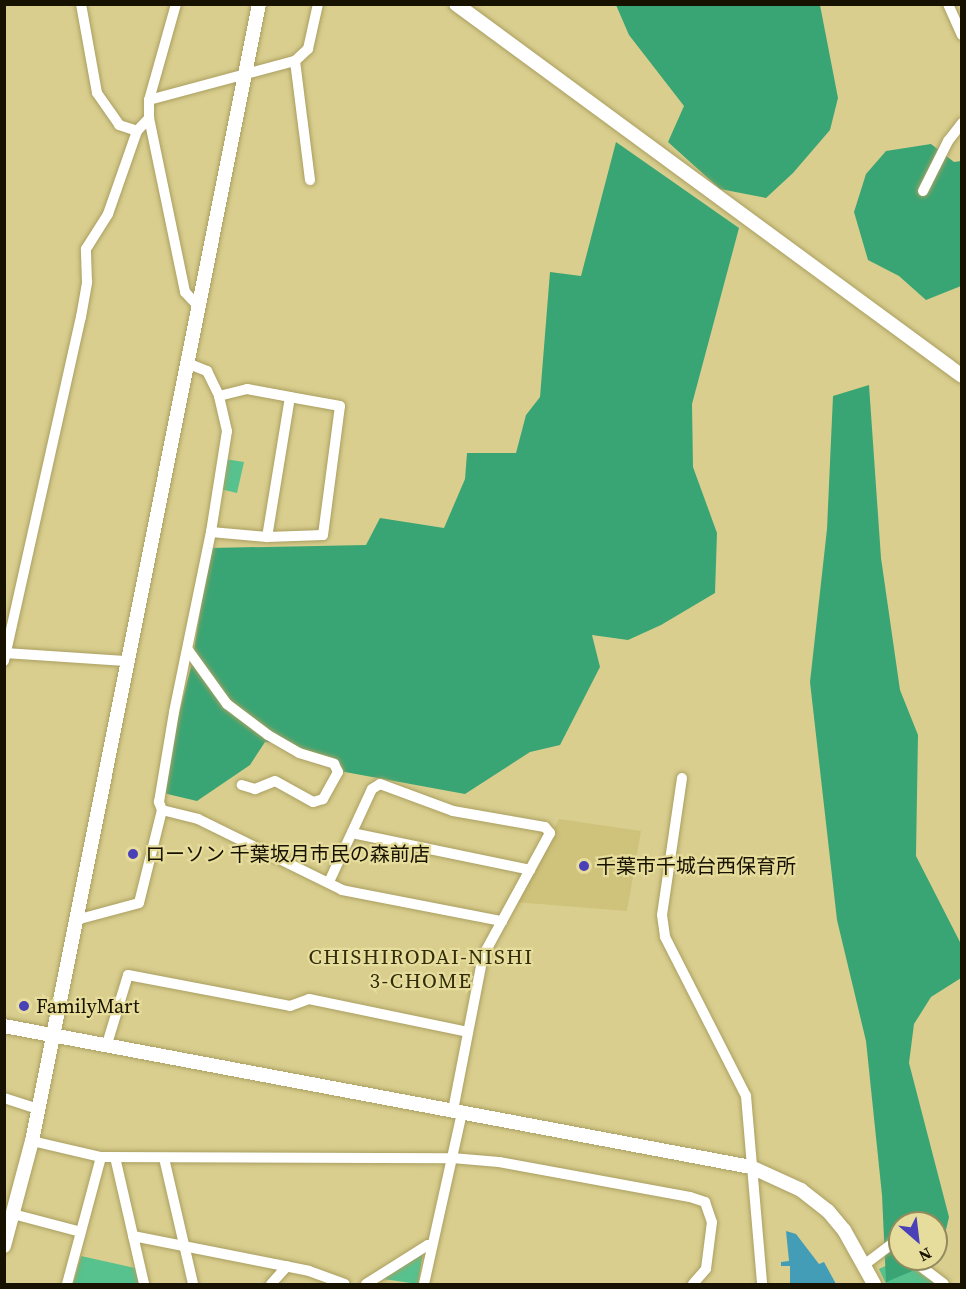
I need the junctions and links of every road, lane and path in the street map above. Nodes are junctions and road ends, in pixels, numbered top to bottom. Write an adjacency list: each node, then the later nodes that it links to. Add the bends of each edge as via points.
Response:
1 (81, 4): 13 (street, via 97,93 119,125)
2 (176, 4): 10 (street)
3 (259, 4): 9 (street)
4 (318, 4): 8 (street, via 308,49)
5 (456, 4): 18 (street)
6 (948, 4): 7 (street)
7 (962, 35)
8 (295, 61): 9 (street); 14 (street)
9 (244, 75): 10 (street); 16 (street)
10 (149, 100): 11 (street)
11 (149, 118): 13 (street); 16 (street, via 185,292)
12 (962, 123): 15 (street, via 948,141)
13 (138, 131): 24 (street, via 108,214 86,249 87,282 81,317)
14 (310, 180)
15 (923, 191)
16 (198, 306): 17 (street)
17 (187, 363): 19 (street, via 207,371); 25 (street)
18 (962, 376)
19 (219, 396): 20 (street, via 247,389); 21 (street, via 227,431)
20 (291, 397): 22 (street); 22 (street, via 340,406 323,535)
21 (211, 532): 22 (street); 23 (street)
22 (267, 537)
23 (188, 650): 27 (street, via 227,704 268,735 299,753 334,764 338,772 322,799 313,802 275,781 255,789); 28 (street, via 159,802)
24 (5, 657): 25 (street)
25 (128, 662): 32 (street)
26 (682, 778): 46 (street, via 662,915 665,937 746,1096)
27 (242, 785)
28 (162, 810): 31 (street, via 198,819); 32 (street, via 139,903)
29 (351, 833): 30 (street); 30 (street, via 372,789 380,784 453,811 545,827 550,833); 31 (street)
30 (530, 870): 33 (street)
31 (329, 882): 33 (street, via 342,890)
32 (76, 920): 36 (street)
33 (502, 921): 35 (street, via 483,956)
34 (4, 1026): 36 (street)
35 (468, 1032): 37 (street, via 309,999 290,1006 128,975); 40 (street)
36 (53, 1034): 37 (street); 39 (street)
37 (106, 1044): 40 (street)
38 (4, 1098): 39 (street)
39 (38, 1109): 41 (street)
40 (458, 1112): 45 (street); 46 (street)
41 (32, 1141): 42 (street); 47 (street)
42 (101, 1157): 43 (street); 48 (street)
43 (115, 1157): 44 (street); 49 (street)
44 (164, 1158): 45 (street); 51 (street)
45 (452, 1158): 52 (street); 64 (street, via 630,1184 705,1203 712,1222 706,1269)
46 (750, 1167): 54 (street, via 801,1190 828,1211); 65 (street, via 764,1270)
47 (13, 1214): 48 (street); 50 (street)
48 (81, 1232): 57 (street)
49 (133, 1236): 51 (street); 58 (street)
50 (5, 1241)
51 (183, 1244): 55 (street); 59 (street)
52 (432, 1247): 62 (street, via 428,1245); 63 (street)
53 (888, 1247): 54 (street)
54 (864, 1265): 66 (street)
55 (287, 1266): 60 (street); 61 (street)
56 (927, 1271): 67 (street)
57 (67, 1284)
58 (144, 1284)
59 (193, 1284)
60 (271, 1284)
61 (345, 1284)
62 (366, 1284)
63 (424, 1284)
64 (693, 1284)
65 (762, 1284)
66 (874, 1284)
67 (944, 1284)

